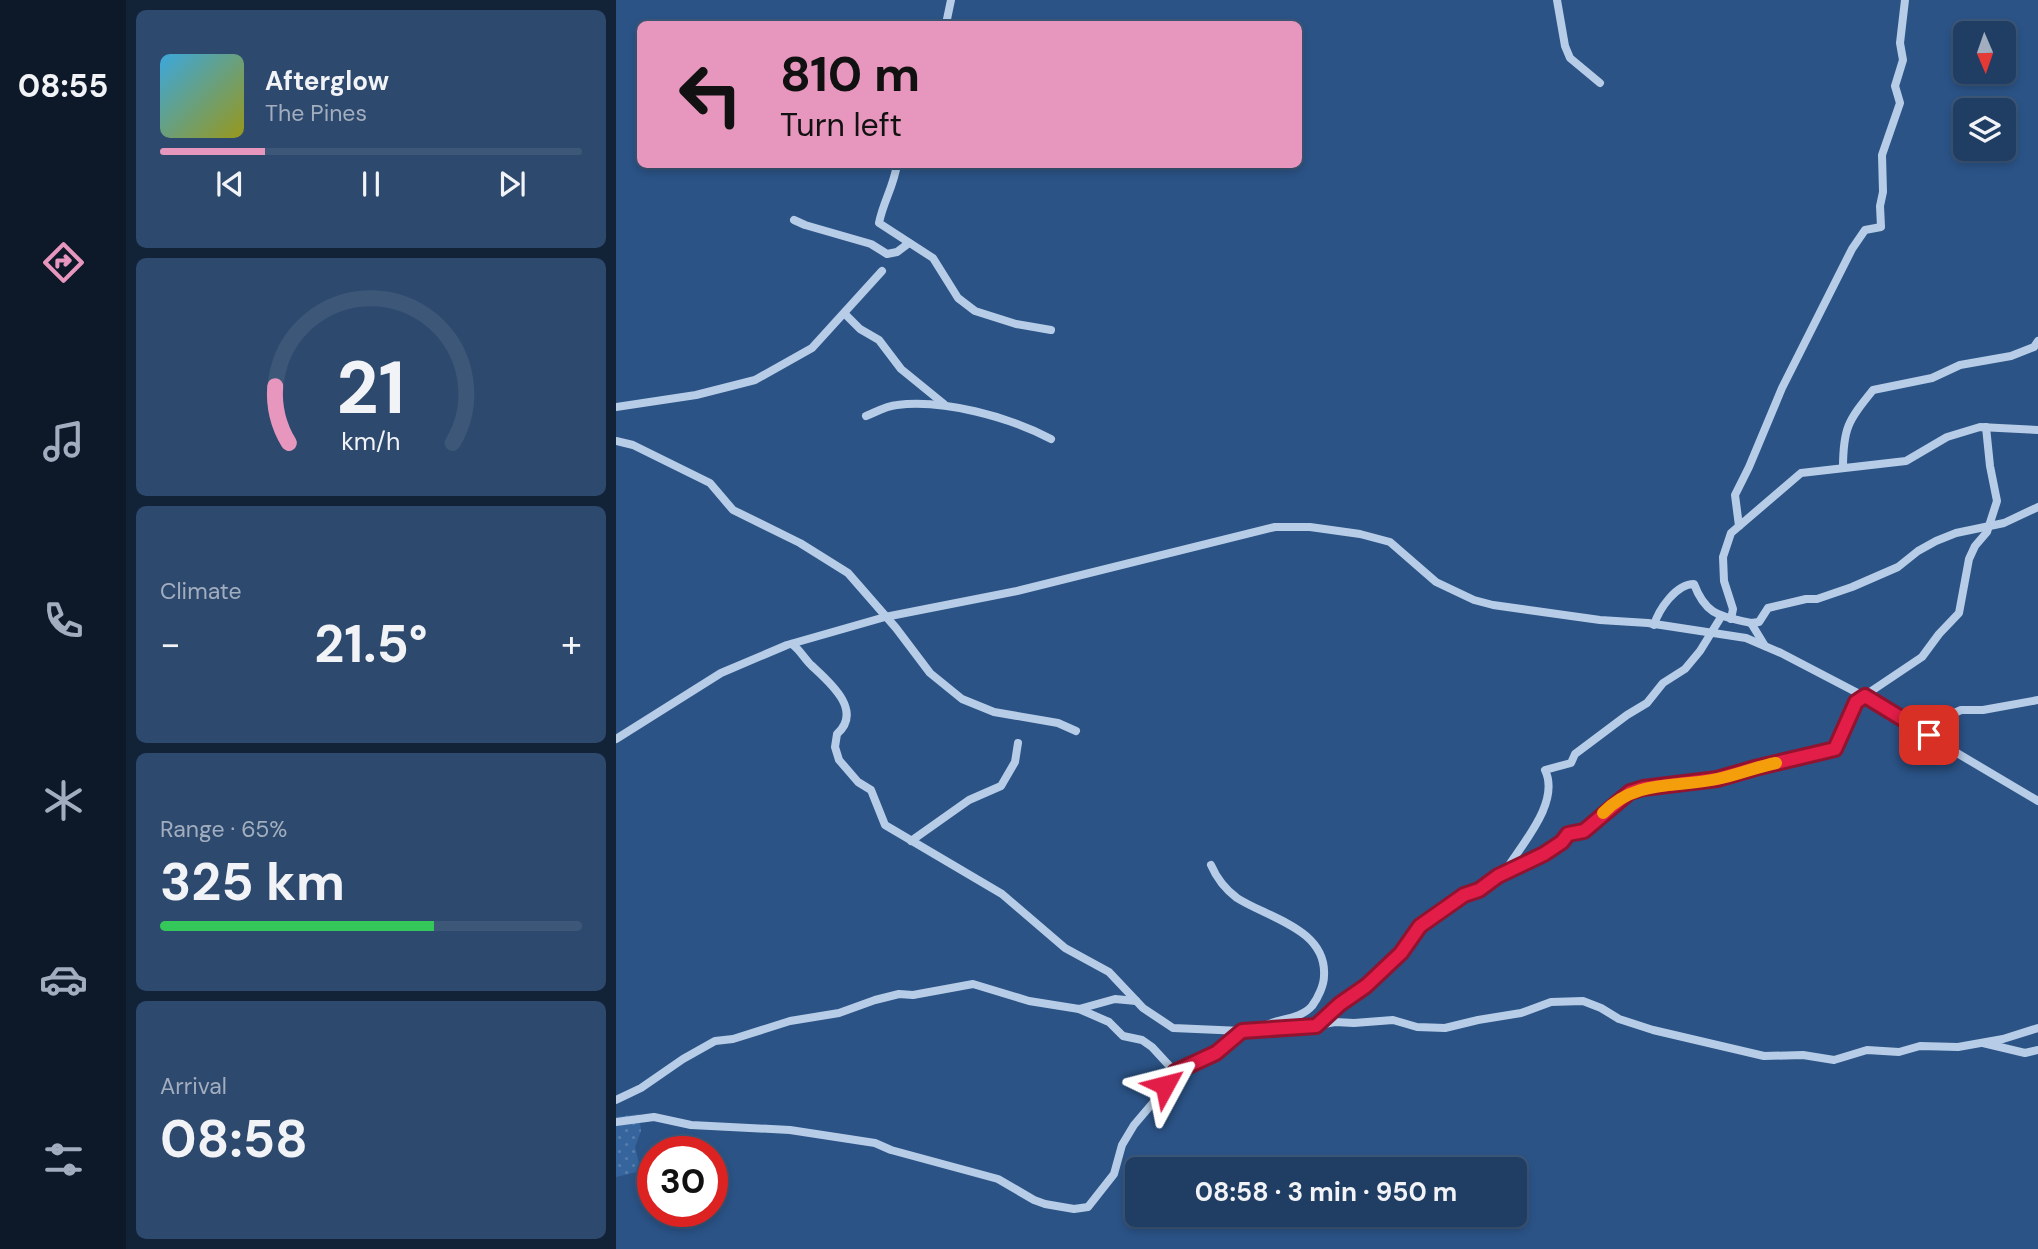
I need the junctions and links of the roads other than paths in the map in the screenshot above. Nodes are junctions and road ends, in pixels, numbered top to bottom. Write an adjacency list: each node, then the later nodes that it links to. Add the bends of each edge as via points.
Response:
1 (951, 0): 4 (street)
2 (1557, 0): 5 (street, via 1570,58)
3 (1905, 0): 22 (street, via 1900,43 1903,61 1895,86 1900,103 1882,155 1881,227 1865,230 1852,249 1782,388 1735,495)
4 (947, 21)
5 (1600, 83)
6 (896, 168): 8 (street, via 878,223)
7 (794, 220): 8 (street, via 871,244 887,254)
8 (909, 243): 11 (street, via 933,258 958,298 975,311)
9 (883, 271): 14 (street, via 812,348 755,380)
10 (846, 315): 13 (street, via 879,340 901,369)
11 (1051, 330)
12 (2038, 341): 20 (street, via 2011,356 1873,390 1848,423)
13 (945, 405): 15 (street, via 893,405); 18 (street, via 1019,424)
14 (616, 407)
15 (866, 416)
16 (1986, 427): 17 (street); 20 (street, via 1947,437 1906,461); 23 (street, via 1997,501)
17 (2038, 430)
18 (1051, 439)
19 (616, 441): 24 (street, via 710,483 733,510 803,544 848,573)
20 (1843, 468): 22 (street, via 1801,473)
21 (2038, 507): 23 (street)
22 (1739, 526): 26 (street, via 1731,533 1723,557)
23 (1987, 527): 27 (street, via 1936,541 1899,567 1852,587 1768,608 1759,622); 32 (street, via 1969,559 1959,613 1923,657)
24 (884, 617): 28 (street, via 1017,591 1287,526 1390,542 1436,582 1484,603); 30 (street); 35 (street, via 930,673 962,699 994,712 1058,723)
25 (1721, 617): 26 (street); 28 (street, via 1701,602 1694,584 1688,584 1658,611); 29 (street)
26 (1731, 619): 27 (street)
27 (1751, 623): 31 (street)
28 (1654, 625): 29 (street)
29 (1713, 632): 31 (street); 41 (street, via 1685,669 1663,683 1647,703 1575,754 1571,764 1545,770 1550,779 1545,805)
30 (792, 643): 36 (street, via 721,673); 39 (street, via 842,697 847,709 844,727 837,734 839,760 871,790 885,825)
31 (1765, 646): 32 (street)
32 (1865, 696): 34 (street); 41 (street, via 1856,702 1835,749 1717,779 1630,792 1584,831 1568,834 1544,854)
33 (2038, 700): 34 (street, via 1961,710 1941,719)
34 (1908, 724): 38 (street)
35 (1076, 731)
36 (616, 739)
37 (1018, 743): 39 (street, via 1015,762 1001,786 970,800)
38 (2038, 802)
39 (911, 841): 42 (street, via 1002,894 1065,948 1110,972)
40 (1211, 865): 46 (street, via 1226,889 1238,898 1294,926 1321,953 1325,966 1324,983 1312,1006)
41 (1504, 873): 44 (street, via 1420,926 1401,953)
42 (1136, 1001): 43 (street, via 1115,999); 47 (street, via 1173,1028)
43 (1079, 1009): 50 (street, via 1109,1022 1123,1036 1142,1040); 51 (street, via 1029,1001 977,984 899,994 839,1013 715,1041)
44 (1316, 1026): 46 (street); 48 (street, via 1393,1020 1445,1028 1521,1013 1551,1002 1583,1001 1653,1030 1764,1056 1834,1060 1867,1050 1899,1052 1920,1046)
45 (2038, 1028): 48 (street)
46 (1255, 1030): 47 (street)
47 (1242, 1031): 50 (street, via 1216,1053)
48 (1980, 1043): 49 (street, via 2025,1053)
49 (2038, 1051)
50 (1175, 1072): 52 (street, via 1131,1130 1110,1180 1088,1207 1079,1209 1045,1204 998,1179 875,1143 790,1130 691,1125 654,1117)
51 (616, 1100)
52 (616, 1122)

